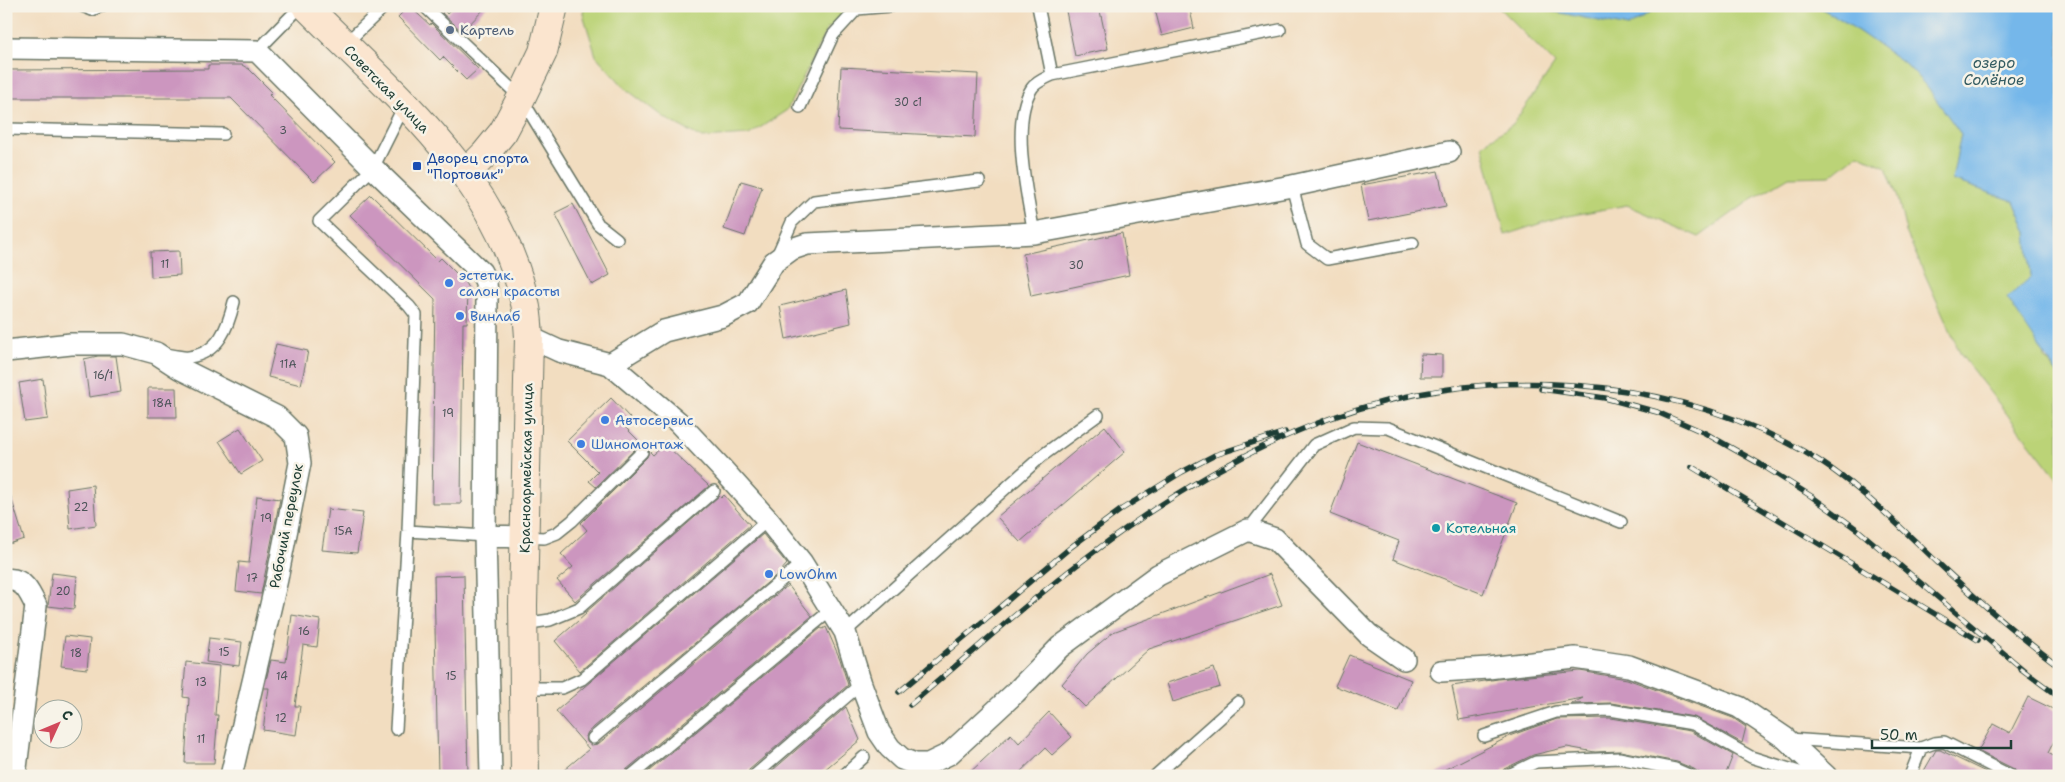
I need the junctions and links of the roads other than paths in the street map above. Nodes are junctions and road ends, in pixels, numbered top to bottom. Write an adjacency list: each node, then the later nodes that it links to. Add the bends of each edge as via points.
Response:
1 (82, 6): 2 (lane, via 92,10)
2 (101, 6)
3 (301, 6): 13 (lane)
4 (306, 6): 11 (main road, Советская улица)
5 (385, 6): 11 (lane)
6 (424, 6): 15 (lane)
7 (554, 6): 15 (main road, via 542,52)
8 (890, 6): 17 (lane, via 856,9 833,35)
9 (1038, 6): 14 (lane)
10 (1280, 30): 14 (lane)
11 (344, 45): 16 (main road, Советская улица)
12 (6, 48): 13 (street)
13 (258, 51): 21 (street)
14 (1052, 75): 25 (lane, via 1033,86 1022,109 1022,171)
15 (521, 98): 22 (main road, via 503,132); 26 (lane, via 598,224)
16 (405, 104): 21 (lane); 22 (main road, Советская улица)
17 (800, 107)
18 (6, 129): 19 (lane)
19 (223, 134)
20 (1449, 152): 24 (street)
21 (373, 168): 40 (lane, via 318,220 416,315); 41 (street, via 481,272 486,282)
22 (465, 174): 30 (main road, Красноармейская улица, via 485,204 517,273 526,304)
23 (979, 181): 28 (lane, via 814,201 792,222)
24 (1292, 186): 25 (street); 27 (lane, via 1307,244 1327,258)
25 (1034, 233): 28 (street, via 806,244 792,249)
26 (616, 239)
27 (1413, 243)
28 (774, 262): 33 (street, via 748,303 723,316 664,331)
29 (234, 302): 32 (lane, via 226,330 203,353 188,357)
30 (529, 337): 33 (street, via 559,350); 42 (main road, Красноармейская улица)
31 (6, 351): 32 (street, via 71,344 123,344)
32 (156, 352): 60 (street, Рабочий переулок, via 179,368 277,417 296,436 299,448 300,463 277,579)
33 (610, 364): 37 (street, via 678,422)
34 (1098, 415): 47 (lane, via 1044,455)
35 (642, 452): 42 (lane, via 557,534 544,538)
36 (714, 491): 46 (lane, via 579,608 550,620)
37 (768, 520): 43 (street); 51 (lane, via 582,679 562,688)
38 (1621, 522): 39 (lane, via 1388,428 1354,427 1314,445)
39 (1248, 530): 48 (street, via 1275,539 1370,635); 50 (street, via 1158,574 1122,600 1060,646 949,754 928,764 902,759 890,748 879,732)
40 (408, 531): 41 (lane); 53 (lane)
41 (485, 536): 42 (street); 61 (street)
42 (525, 537): 46 (main road, Красноармейская улица)
43 (802, 563): 45 (street); 55 (lane)
44 (6, 580): 59 (street, via 12,579 28,588 36,606)
45 (831, 610): 47 (street); 63 (lane)
46 (524, 624): 51 (main road, Красноармейская улица)
47 (845, 632): 50 (street)
48 (1404, 659)
49 (1441, 671): 56 (street, via 1576,658 1629,666 1739,707)
50 (861, 684): 64 (lane)
51 (524, 688): 62 (main road, Красноармейская улица)
52 (1238, 702): 66 (lane)
53 (396, 729)
54 (1484, 736): 69 (lane, via 1556,712 1610,710 1693,724 1751,757)
55 (593, 738)
56 (1785, 738): 57 (lane); 70 (street)
57 (1921, 748): 71 (lane); 72 (lane, via 1944,742)
58 (864, 757): 65 (lane)
59 (15, 776)
60 (232, 776)
61 (491, 776)
62 (525, 776)
63 (631, 776)
64 (754, 776)
65 (843, 776)
66 (1155, 776)
67 (1507, 776): 68 (lane, via 1536,762 1619,758 1675,769)
68 (1691, 776)
69 (1812, 776)
70 (1826, 776)
71 (1910, 776)
72 (2011, 776)

